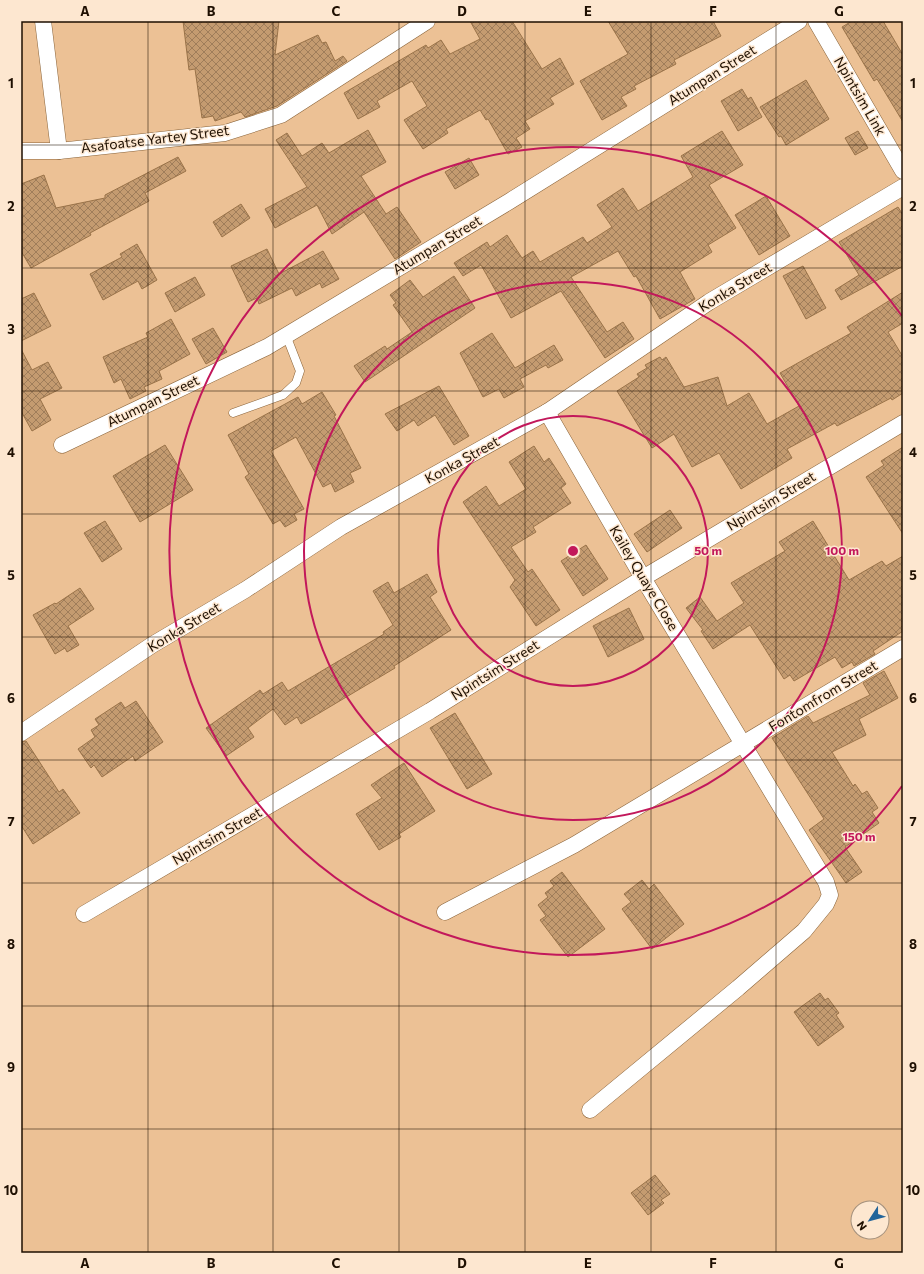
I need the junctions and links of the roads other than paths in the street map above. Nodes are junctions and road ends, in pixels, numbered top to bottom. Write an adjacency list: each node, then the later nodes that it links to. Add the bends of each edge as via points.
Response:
1 (43, 21): 6 (street)
2 (427, 21): 6 (street, Asafoatse Yartey Street, via 281,115 225,133)
3 (799, 21): 9 (street, Atumpan Street, via 510,201)
4 (816, 21): 7 (street, Npintsim Link)
5 (21, 151): 6 (street, Asafoatse Yartey Street)
6 (59, 151)
7 (903, 171)
8 (903, 187): 11 (street, Konka Street, via 709,302)
9 (286, 335): 10 (lane, via 300,372 296,383 283,395); 13 (street, Atumpan Street, via 267,347)
10 (233, 412)
11 (547, 412): 14 (street, Kailey Quaye Close); 16 (street, Konka Street, via 341,527 246,590 152,645)
12 (903, 423): 14 (street, Npintsim Street)
13 (62, 445)
14 (643, 578): 17 (street, Kailey Quaye Close); 19 (street, Npintsim Street, via 430,711)
15 (903, 648): 17 (street, Fontomfrom Street)
16 (21, 733)
17 (743, 744): 18 (street, Fontomfrom Street, via 574,845); 20 (street, Kailey Quaye Close, via 826,882 830,895 826,904 804,931)
18 (445, 912)
19 (84, 914)
20 (590, 1110)

